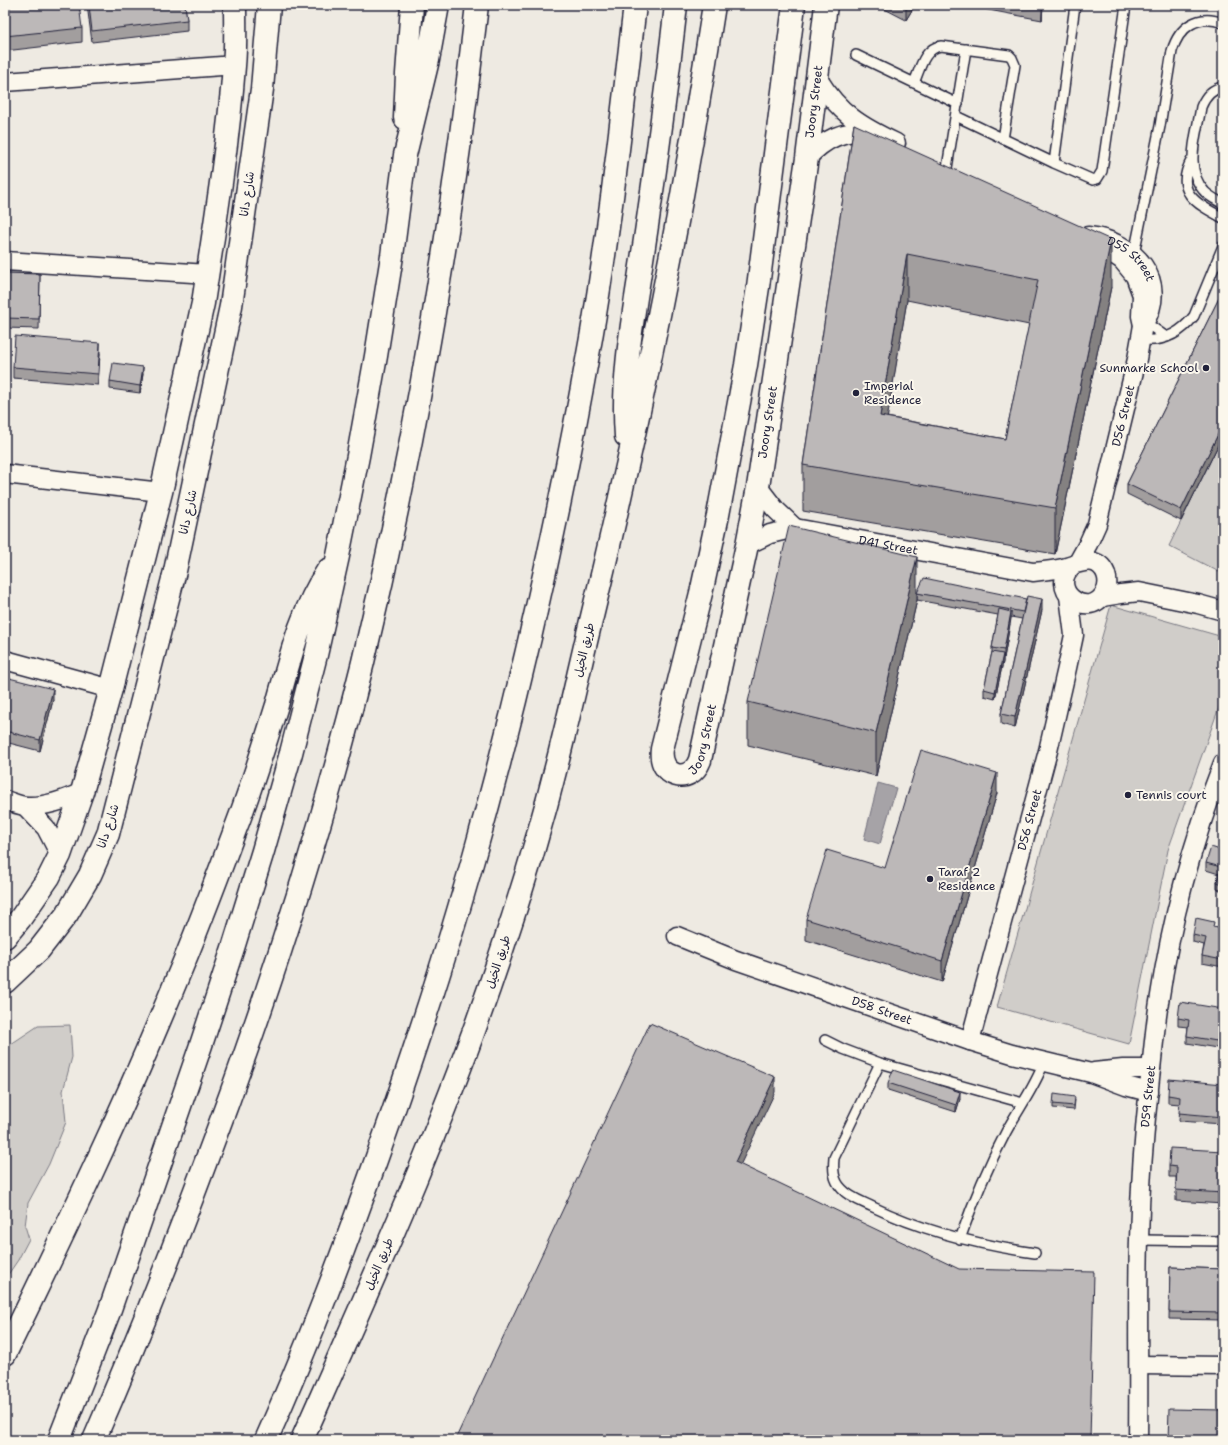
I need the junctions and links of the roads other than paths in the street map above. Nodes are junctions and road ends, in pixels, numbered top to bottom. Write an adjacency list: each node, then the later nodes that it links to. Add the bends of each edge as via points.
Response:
1 (235, 5): 16 (main road)
2 (268, 5): 65 (main road, شارع دانا, via 262,89 231,306 175,571 108,834 90,875 67,914 39,950)
3 (412, 5): 26 (main road)
4 (438, 5): 26 (main road, via 428,60)
5 (477, 5): 82 (main road, via 467,92 431,334 384,574 338,756 283,943 246,1053 180,1232)
6 (635, 5): 83 (main road, via 612,192 572,444 550,550 501,756 474,857 415,1048 350,1234 316,1323)
7 (676, 5): 40 (main road, via 655,173 630,330 625,396)
8 (714, 5): 40 (main road, via 671,258)
9 (794, 5): 46 (main road, Joory Street, via 746,365 702,589 662,749 662,761 669,772 675,774 682,775 693,771 700,760)
10 (826, 5): 17 (main road, Joory Street)
11 (1075, 5): 29 (lane)
12 (1126, 5): 29 (lane, via 1100,176 1097,179 1089,179)
13 (1223, 23): 35 (lane, via 1199,21 1189,25 1175,41)
14 (966, 49): 19 (lane, via 941,46 932,48 926,55); 21 (lane); 24 (lane, via 1009,55 1014,61)
15 (856, 55): 19 (lane)
16 (234, 65): 18 (street); 37 (main road)
17 (818, 79): 23 (street, via 845,114); 28 (main road, Joory Street)
18 (5, 82)
19 (914, 83): 21 (lane)
20 (1223, 88): 27 (lane, via 1208,95 1201,107)
21 (958, 104): 22 (lane)
22 (956, 116): 24 (lane); 30 (lane)
23 (869, 130): 25 (street); 28 (street, via 848,132 829,140)
24 (1004, 139): 29 (lane)
25 (912, 151)
26 (405, 155): 47 (main road, via 376,356)
27 (1193, 157): 31 (lane, via 1194,173 1200,186); 32 (lane, via 1186,173 1188,190 1199,204)
28 (807, 158): 42 (main road, Joory Street)
29 (1054, 163)
30 (947, 168)
31 (1223, 204)
32 (1223, 218)
33 (1079, 232): 35 (street, D55 Street, via 1105,238); 38 (street, D56 Street, via 1122,260 1135,276 1142,295)
34 (1223, 246): 39 (lane, via 1194,316 1180,330)
35 (1134, 254): 38 (street, D55 Street, via 1147,269 1153,292)
36 (5, 261): 37 (street)
37 (208, 274): 43 (main road)
38 (1142, 333): 39 (lane, via 1158,340); 39 (lane, via 1152,327); 44 (street, D56 Street)
39 (1166, 337)
40 (628, 463): 84 (main road, طريق الخيل, via 565,734 500,959 443,1113)
41 (5, 474): 43 (street)
42 (758, 487): 45 (street, via 775,509); 46 (main road, Joory Street)
43 (161, 492): 57 (main road)
44 (1097, 524): 48 (street, D56 Street); 49 (street, D56 Street)
45 (795, 528): 46 (street, D41 Street, via 770,534); 50 (street, D41 Street)
46 (746, 545)
47 (338, 556): 78 (main road, via 318,587 302,620 264,748 176,981 106,1142); 81 (main road, via 291,753 234,948 132,1248)
48 (1075, 563): 49 (street, via 1089,561); 50 (street, D41 Street, via 1053,570); 52 (street, via 1064,577)
49 (1103, 570): 51 (street); 53 (street, via 1107,587)
50 (1032, 572): 52 (street, D41 Street)
51 (1139, 592): 53 (street); 54 (street)
52 (1067, 594): 53 (street, via 1077,603 1087,604); 55 (street, D56 Street)
53 (1097, 600): 55 (street)
54 (1223, 611)
55 (1074, 635): 67 (street, D56 Street, via 1048,751)
56 (5, 660): 57 (street)
57 (111, 689): 59 (main road)
58 (1223, 763): 70 (street, D59 Street, via 1195,844 1175,918 1159,1002)
59 (82, 792): 61 (street, via 55,802); 62 (main road)
60 (5, 800): 61 (street)
61 (25, 806): 62 (street, via 46,828)
62 (60, 855): 64 (main road, via 35,899)
63 (677, 936): 67 (street, D58 Street, via 736,960)
64 (5, 937)
65 (5, 982)
66 (825, 1040): 69 (lane)
67 (970, 1041): 68 (street, D58 Street)
68 (1044, 1062): 71 (street, D58 Street); 73 (lane)
69 (880, 1063): 73 (lane); 74 (lane, via 834,1158 835,1179 849,1196 908,1222)
70 (1151, 1069): 71 (street, D58 Street); 72 (street, D59 Street)
71 (1091, 1073): 72 (street, D58 Street)
72 (1148, 1092): 75 (street, D59 Street)
73 (1023, 1103): 74 (lane, via 988,1167)
74 (960, 1239): 77 (lane)
75 (1139, 1240): 76 (lane); 79 (street, D59 Street)
76 (1223, 1241)
77 (1035, 1252)
78 (5, 1354)
79 (1139, 1365): 80 (street); 85 (street, D59 Street)
80 (1223, 1366)
81 (59, 1440)
82 (94, 1440)
83 (266, 1440)
84 (302, 1440)
85 (1138, 1440)

